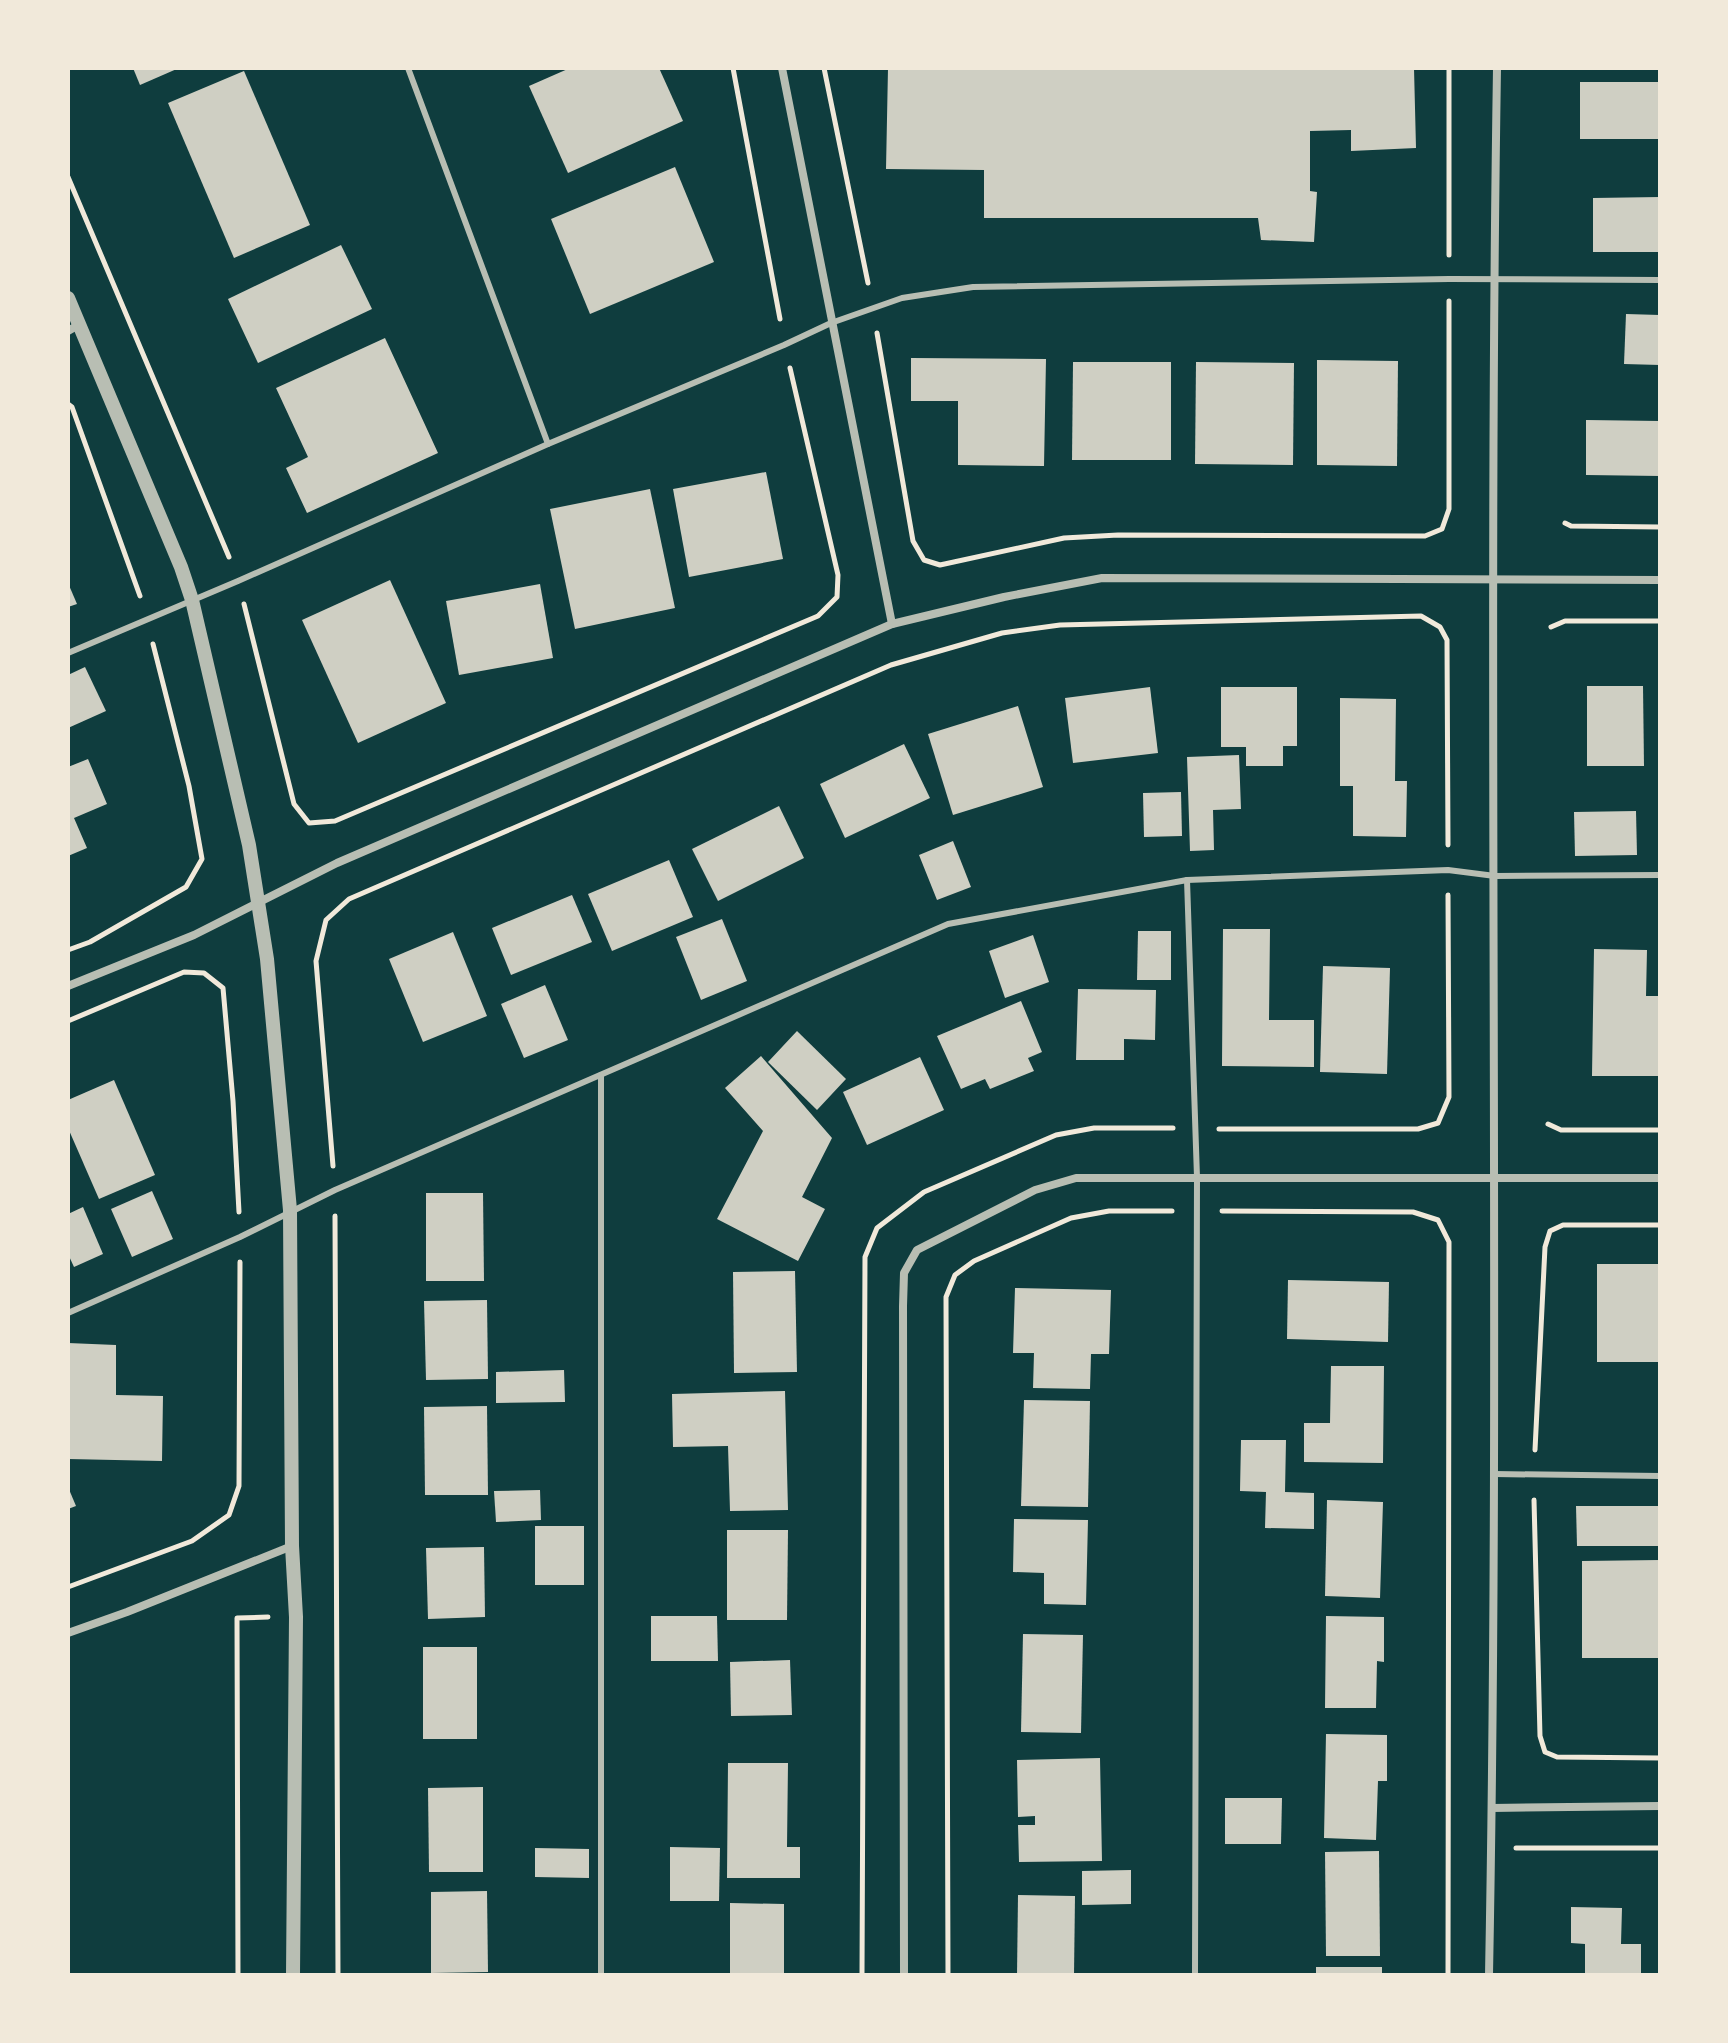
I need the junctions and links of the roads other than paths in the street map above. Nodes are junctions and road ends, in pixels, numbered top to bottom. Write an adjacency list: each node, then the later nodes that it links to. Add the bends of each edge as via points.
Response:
1 (408, 68): 9 (lane)
2 (782, 68): 7 (street)
3 (1497, 68): 4 (street)
4 (1493, 280): 5 (lane); 7 (lane, via 973,287 902,298); 10 (street)
5 (1660, 280)
6 (68, 298): 8 (street)
7 (831, 323): 9 (lane); 13 (street)
8 (74, 328): 12 (street)
9 (548, 444): 12 (lane)
10 (1493, 579): 11 (street); 13 (street, via 1102,578); 16 (street)
11 (1660, 580)
12 (192, 600): 14 (lane); 18 (street, via 243,817)
13 (892, 624): 18 (street)
14 (68, 653)
15 (1660, 875): 16 (lane)
16 (1495, 876): 17 (lane, via 1448,870); 22 (street)
17 (1187, 880): 20 (lane, via 948,924); 21 (lane)
18 (257, 902): 19 (street, via 194,935); 24 (street)
19 (68, 986)
20 (601, 1075): 24 (lane); 33 (lane)
21 (1197, 1177): 22 (street); 34 (street, via 1076,1178 1035,1190 917,1250 904,1273); 35 (lane)
22 (1493, 1178): 23 (street); 26 (street)
23 (1660, 1178)
24 (290, 1210): 25 (lane); 28 (street)
25 (68, 1313)
26 (1494, 1474): 27 (lane); 31 (street)
27 (1660, 1476)
28 (292, 1546): 29 (street); 32 (street)
29 (68, 1633)
30 (1660, 1806): 31 (street)
31 (1492, 1808): 36 (street)
32 (293, 1975)
33 (601, 1975)
34 (904, 1975)
35 (1195, 1975)
36 (1489, 1975)

